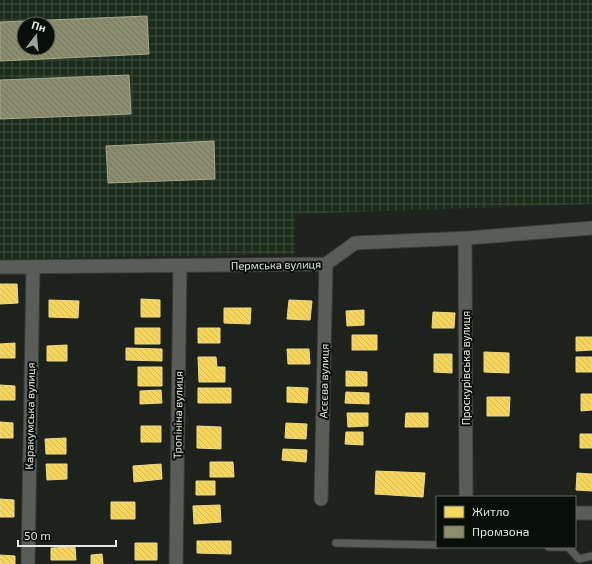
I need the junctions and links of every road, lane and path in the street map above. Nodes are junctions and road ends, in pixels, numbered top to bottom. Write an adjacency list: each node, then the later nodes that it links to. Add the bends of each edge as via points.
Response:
1 (592, 228): 2 (street, Пермська вулиця)
2 (465, 238): 3 (street, Пермська вулиця, via 355,243); 7 (street, Проскурівська вулиця)
3 (326, 264): 4 (street, Пермська вулиця); 8 (street, Асєєва вулиця)
4 (180, 266): 5 (street, Пермська вулиця); 17 (street, Тропініна вулиця)
5 (33, 267): 6 (street, Пермська вулиця); 16 (street, Каракумська вулиця)
6 (0, 268)
7 (466, 496)
8 (321, 499)
9 (576, 513): 10 (street)
10 (592, 513)
11 (336, 543): 12 (lane)
12 (436, 545)
13 (569, 548): 15 (lane)
14 (592, 556): 15 (lane)
15 (578, 562)
16 (28, 564)
17 (176, 564)

